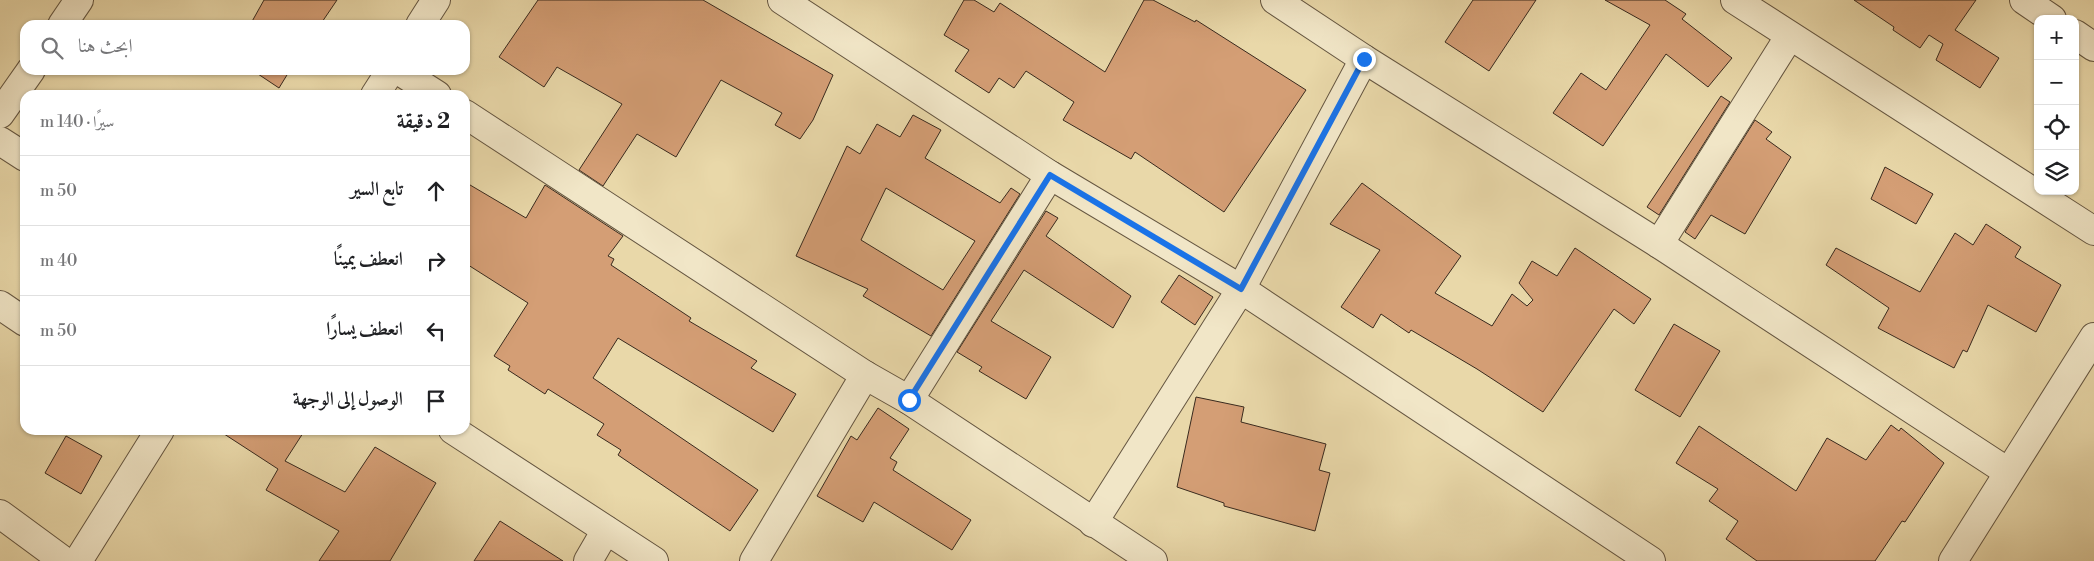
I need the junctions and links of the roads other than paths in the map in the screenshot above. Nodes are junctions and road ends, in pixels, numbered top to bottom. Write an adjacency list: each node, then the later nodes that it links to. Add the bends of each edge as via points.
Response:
1 (79, 0): 8 (street)
2 (436, 0): 9 (street)
3 (782, 0): 23 (street)
4 (1275, 0): 13 (street)
5 (1735, 0): 10 (street)
6 (2024, 0): 7 (street)
7 (2046, 15)
8 (65, 20)
9 (423, 20)
10 (1789, 37): 24 (street); 25 (street)
11 (2079, 37): 12 (street)
12 (2094, 47)
13 (1364, 59): 25 (street); 26 (street)
14 (27, 75): 19 (street)
15 (388, 75): 17 (street)
16 (406, 75): 18 (street)
17 (378, 90)
18 (429, 90)
19 (0, 114)
20 (470, 117): 30 (street)
21 (0, 141): 22 (street)
22 (20, 154)
23 (1050, 175): 26 (street); 31 (street)
24 (2094, 231)
25 (1659, 244): 34 (street)
26 (1241, 289): 36 (street); 44 (street)
27 (0, 306): 28 (street)
28 (20, 319)
29 (2094, 337): 34 (street)
30 (865, 375): 31 (street); 42 (street)
31 (909, 400): 36 (street)
32 (157, 435): 39 (street)
33 (461, 435): 37 (street)
34 (2008, 472): 45 (street)
35 (0, 514): 38 (street)
36 (1093, 523): 43 (street)
37 (606, 530): 40 (street); 41 (street)
38 (64, 561)
39 (78, 561)
40 (588, 561)
41 (654, 561)
42 (754, 561)
43 (1153, 561)
44 (1651, 561)
45 (1953, 561)

